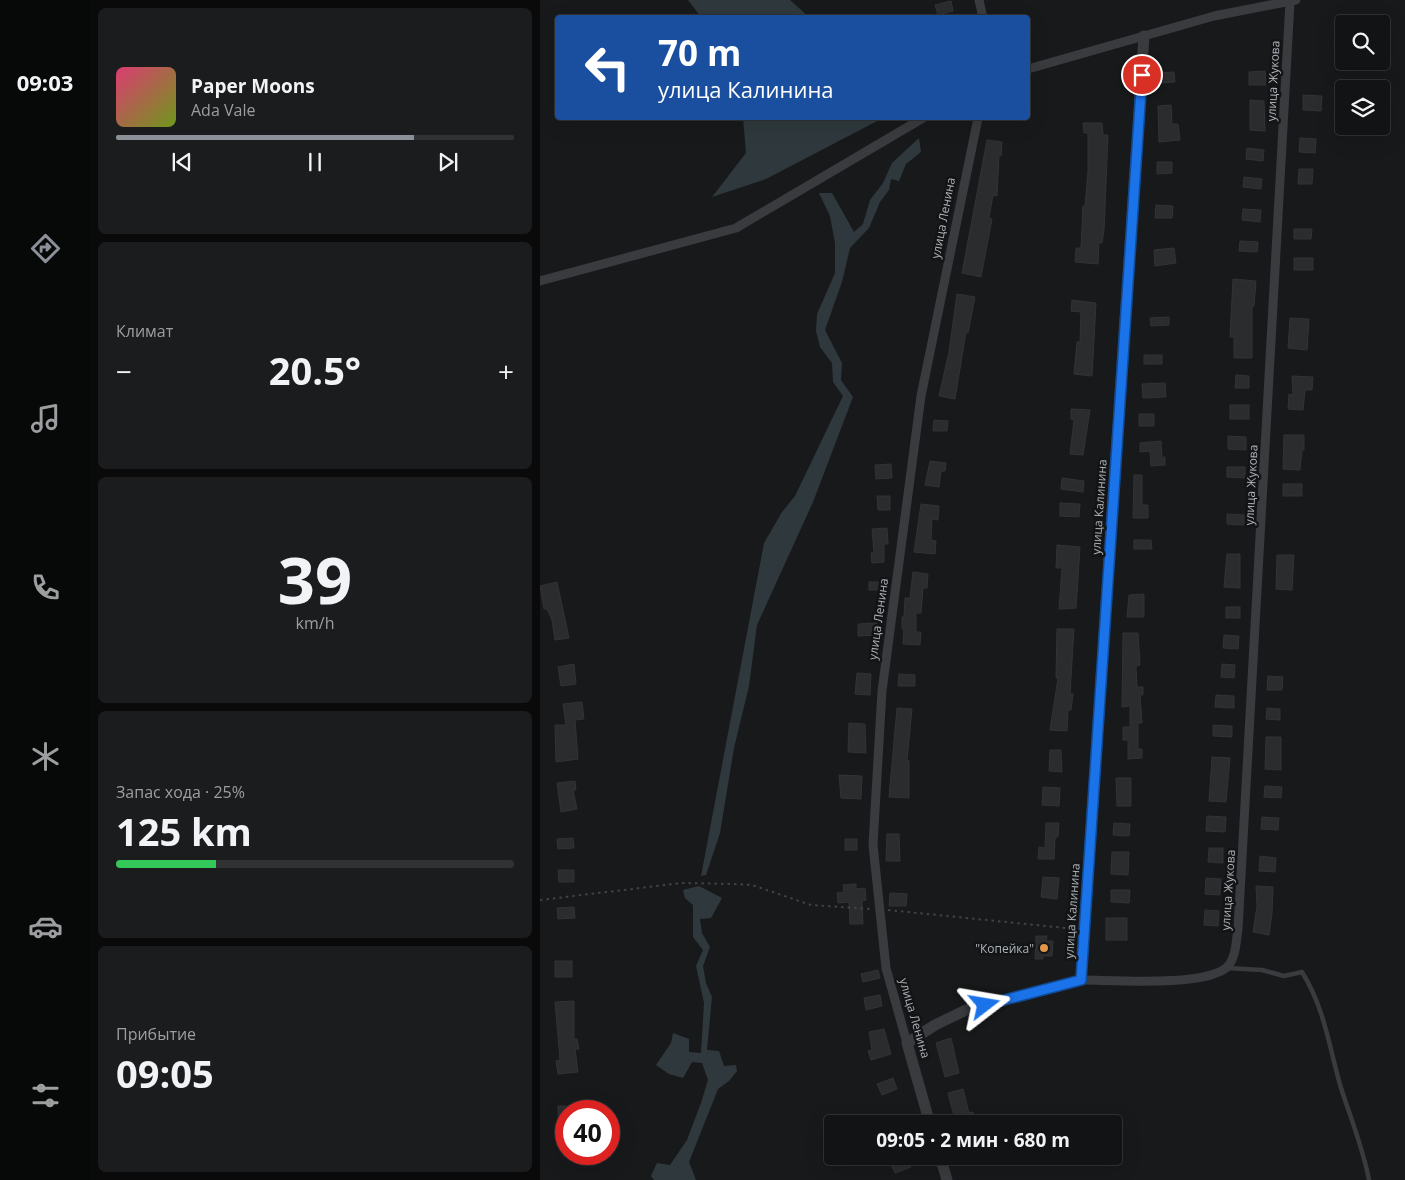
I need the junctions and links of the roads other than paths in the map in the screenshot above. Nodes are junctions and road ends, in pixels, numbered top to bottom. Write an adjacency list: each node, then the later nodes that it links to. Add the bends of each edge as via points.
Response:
1 (979, 0): 3 (street)
2 (1293, 1): 4 (street, via 1252,7); 9 (street, улица Жукова, via 1238,929 1235,951)
3 (982, 15)
4 (1144, 36): 5 (street); 10 (street, улица Калинина)
5 (1030, 68)
6 (921, 120): 8 (street, via 736,228)
7 (978, 120): 11 (street, улица Ленина, via 921,396 882,691 873,845 886,968)
8 (540, 281)
9 (1227, 968): 10 (street, via 1212,975 1189,979); 15 (lane, via 1262,970 1284,976 1302,972 1315,993 1323,1017)
10 (1081, 980): 11 (street, via 966,1010 935,1024)
11 (907, 1043): 12 (street, улица Ленина)
12 (927, 1115)
13 (942, 1165): 14 (street)
14 (946, 1180)
15 (1369, 1180)

